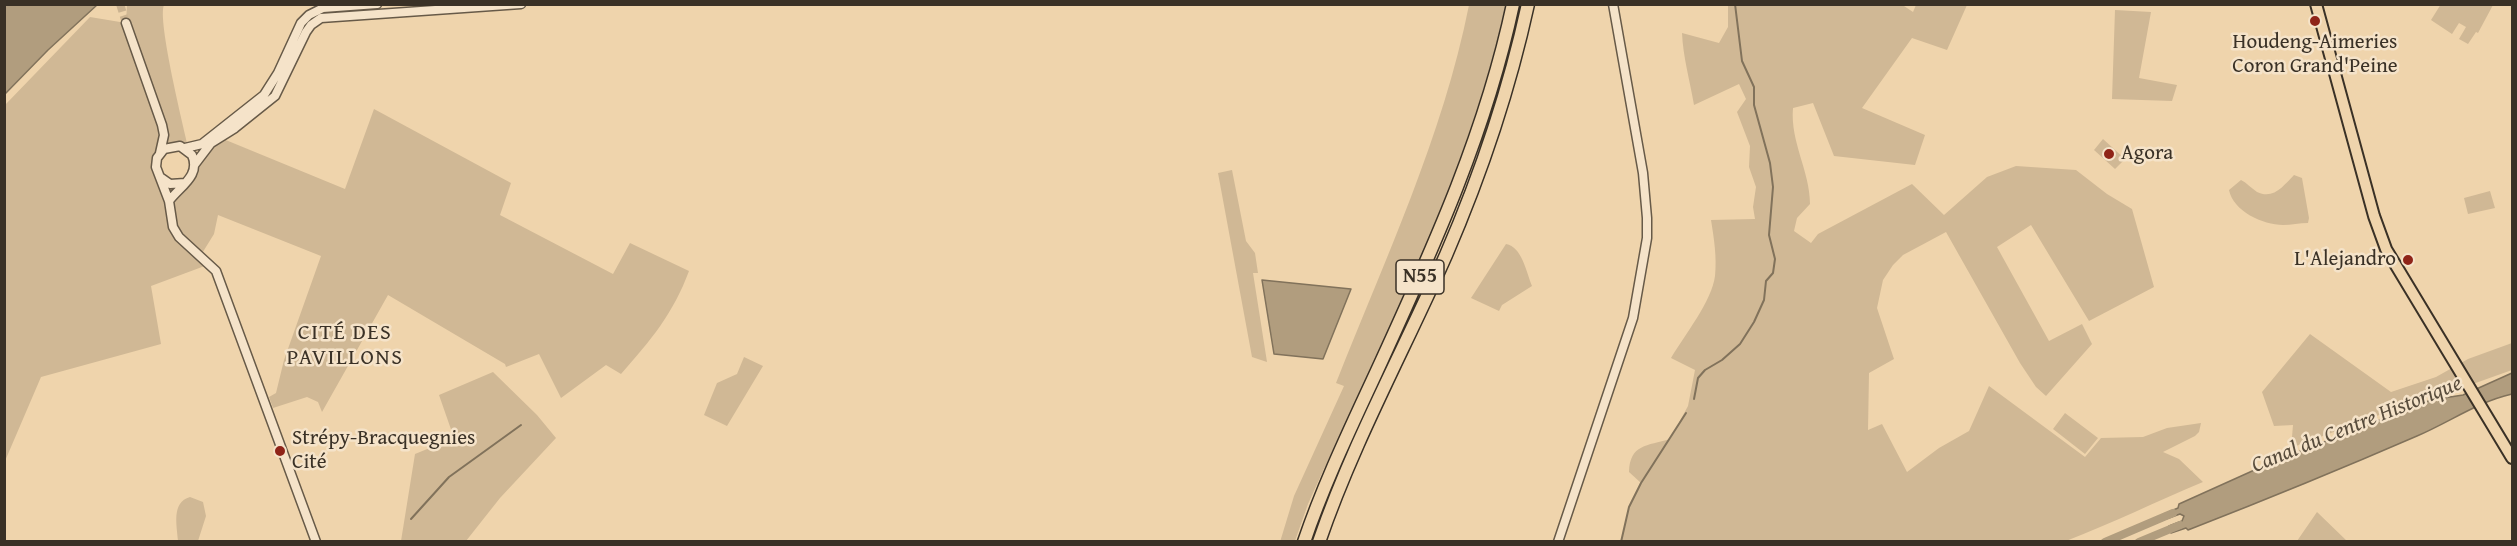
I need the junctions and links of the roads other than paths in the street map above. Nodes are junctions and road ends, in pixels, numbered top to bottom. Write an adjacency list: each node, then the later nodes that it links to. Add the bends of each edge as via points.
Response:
1 (377, 4): 9 (street, via 323,8 309,15 301,23 264,95 202,144)
2 (521, 4): 11 (street, via 321,18 306,32 275,96 211,143)
3 (1513, 4): 17 (highway, N55, via 1497,73 1464,172 1325,485)
4 (1528, 4): 18 (highway, N55, via 1496,125 1464,211 1338,491)
5 (1613, 4): 19 (street, via 1642,173 1647,218 1644,254 1633,318)
6 (2316, 4): 15 (main road, via 2382,239 2398,272)
7 (126, 23): 8 (street)
8 (162, 125): 9 (street); 10 (street)
9 (182, 147): 10 (street, via 171,146); 11 (street, via 192,155)
10 (160, 153): 12 (street, via 156,163)
11 (195, 164): 13 (street, via 194,173)
12 (159, 177): 13 (street, via 170,184); 14 (street)
13 (185, 183): 14 (street)
14 (169, 201): 16 (street, via 176,233 216,272)
15 (2512, 458)
16 (316, 542)
17 (1304, 542)
18 (1319, 542)
19 (1558, 542)

